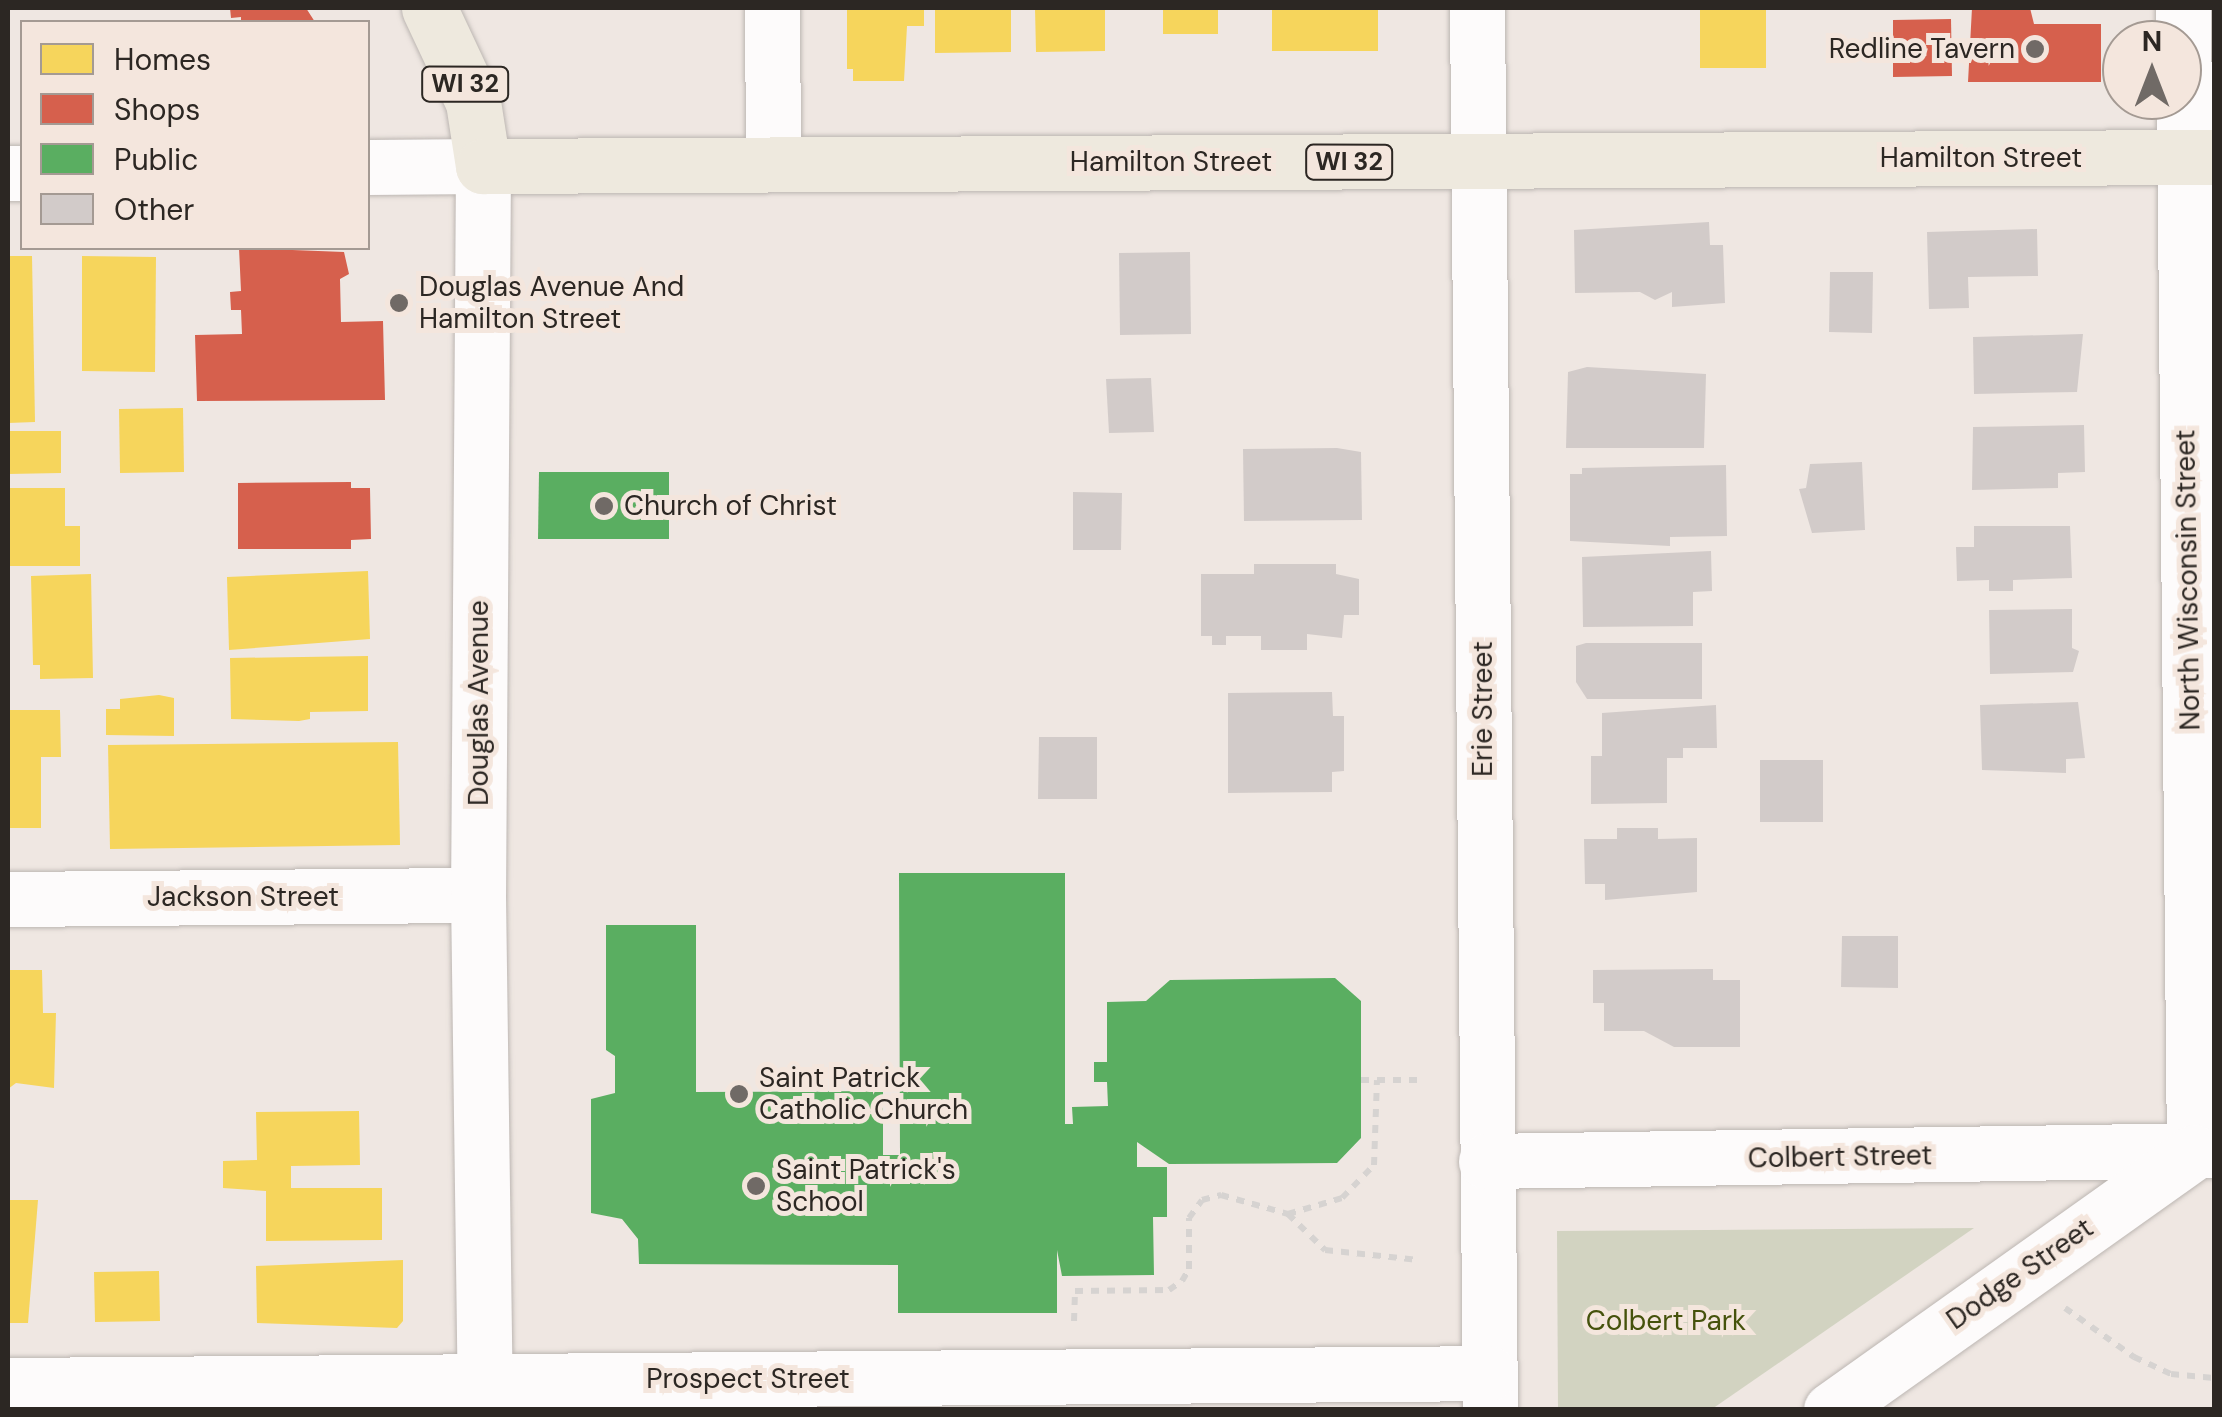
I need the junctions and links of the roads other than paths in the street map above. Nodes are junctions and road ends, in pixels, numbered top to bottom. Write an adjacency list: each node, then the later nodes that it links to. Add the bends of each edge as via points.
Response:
1 (429, 8): 8 (main road, Douglas Avenue / WI 32, via 473,102)
2 (772, 8): 7 (street)
3 (1477, 8): 6 (street, Erie Street)
4 (2182, 8): 5 (street, North Wisconsin Street)
5 (2199, 157): 6 (main road, Hamilton Street / WI 32); 12 (street, North Wisconsin Street)
6 (1478, 160): 7 (main road, Hamilton Street / WI 32); 13 (street, Erie Street)
7 (774, 164): 8 (main road, Hamilton Street / WI 32)
8 (483, 166): 9 (street, Hamilton Street); 10 (street, Douglas Avenue)
9 (370, 168)
10 (478, 895): 11 (street, Jackson Street); 16 (street, Douglas Avenue)
11 (8, 898)
12 (2204, 1151): 13 (street, Colbert Street); 17 (street, Dodge Street, via 2028,1267)
13 (1486, 1161): 15 (street, Erie Street)
14 (8, 1385): 16 (street, Prospect Street)
15 (1489, 1391): 16 (street, Prospect Street, via 1074,1376)
16 (483, 1395)
17 (1831, 1410)

